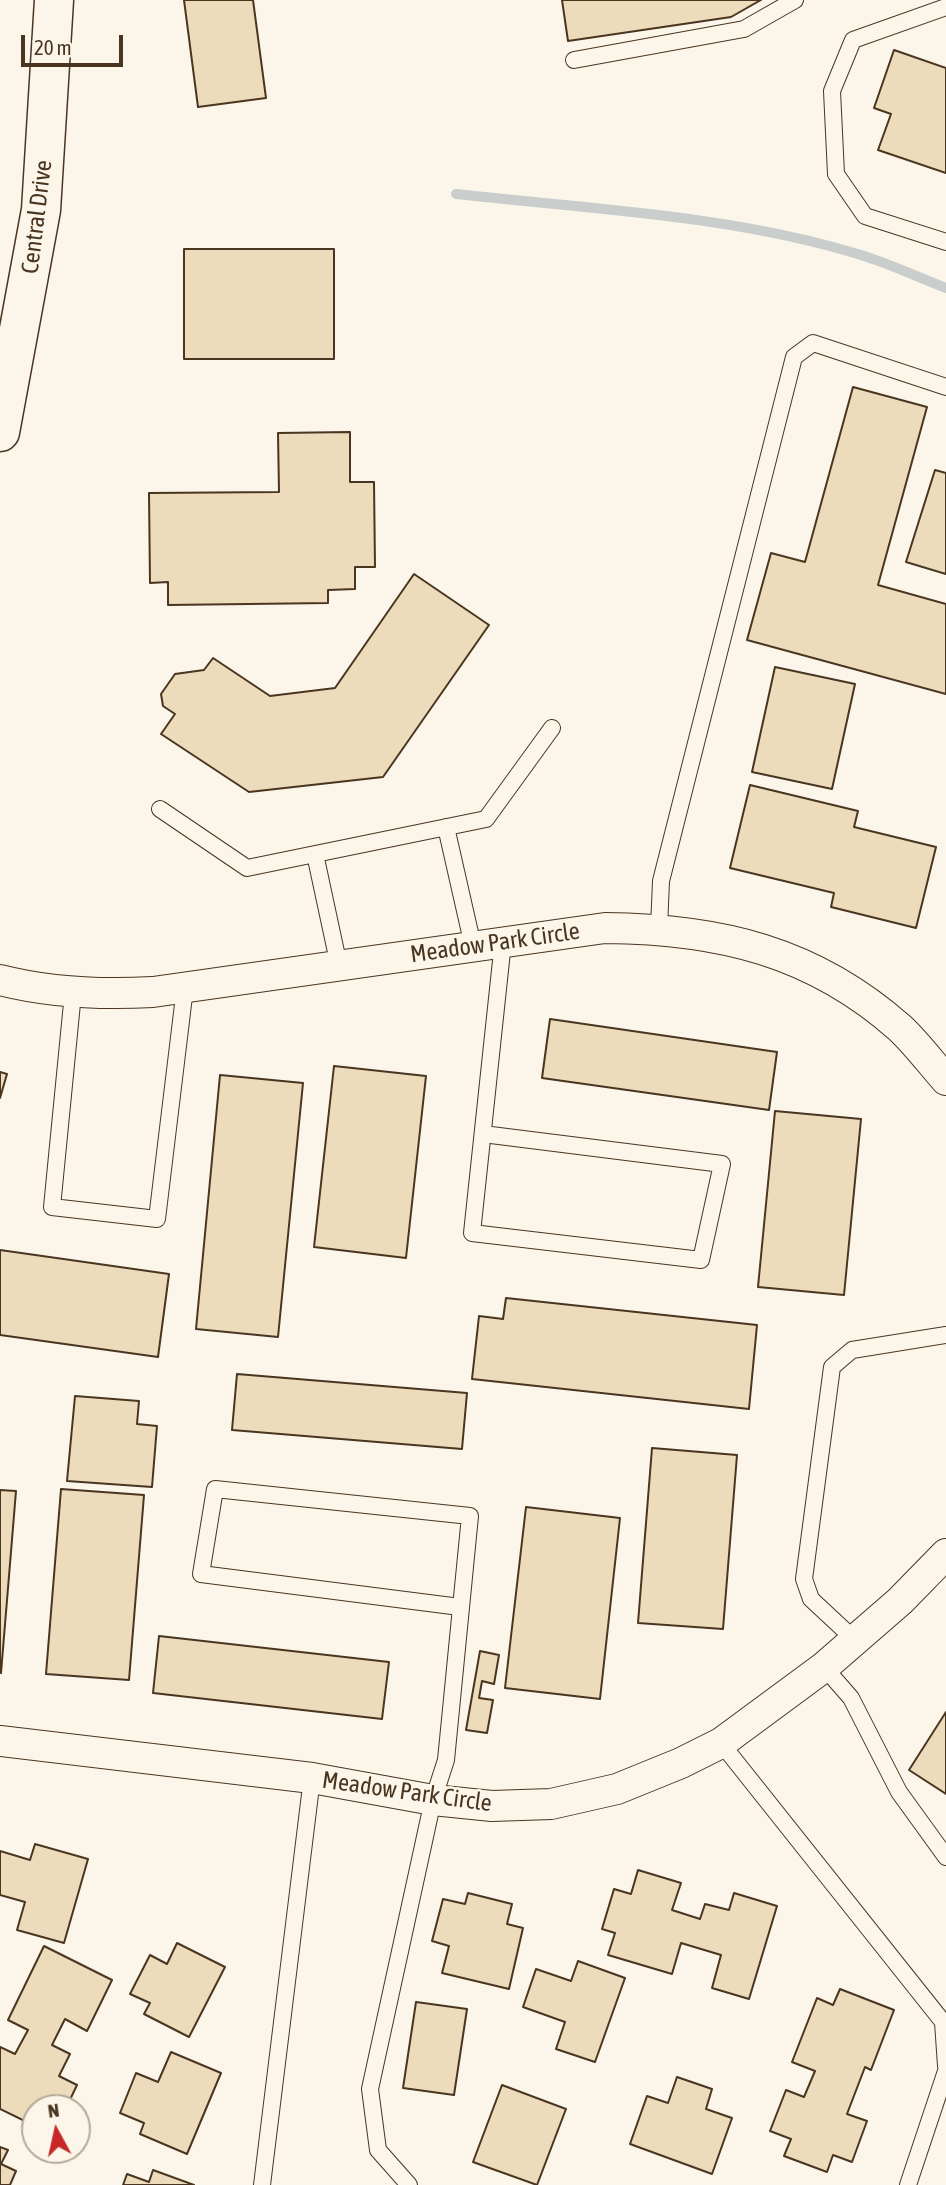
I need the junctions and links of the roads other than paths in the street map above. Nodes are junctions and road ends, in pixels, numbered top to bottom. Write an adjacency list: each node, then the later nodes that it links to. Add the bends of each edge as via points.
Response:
1 (54, 0): 7 (main road, Central Drive, via 41,210)
2 (795, 0): 4 (lane, via 744,29)
3 (946, 7): 5 (lane, via 853,40 832,91 836,174 865,216)
4 (574, 60)
5 (946, 242)
6 (946, 387): 12 (lane, via 813,343 794,357 661,881)
7 (0, 432)
8 (552, 728): 10 (lane, via 486,820)
9 (160, 809): 11 (lane, via 247,868)
10 (446, 827): 11 (lane); 14 (lane)
11 (315, 854): 15 (lane)
12 (659, 928): 13 (street, Meadow Park Circle, via 605,928); 19 (street, Meadow Park Circle, via 729,938 785,957 848,988 901,1029)
13 (503, 942): 14 (street, Meadow Park Circle); 20 (lane)
14 (472, 947): 15 (street, Meadow Park Circle)
15 (339, 966): 17 (street, Meadow Park Circle)
16 (0, 980): 18 (street, Meadow Park Circle)
17 (184, 988): 18 (street, Meadow Park Circle); 18 (lane, via 157,1219 52,1207)
18 (74, 993)
19 (946, 1080)
20 (483, 1133): 20 (lane, via 472,1233 701,1260 722,1164)
21 (946, 1335): 24 (lane, via 852,1350 832,1367 804,1578 811,1599)
22 (946, 1554): 24 (street, Meadow Park Circle)
23 (460, 1607): 23 (lane, via 470,1516 215,1489 201,1574); 29 (lane, via 446,1760)
24 (855, 1640): 25 (street, Meadow Park Circle)
25 (824, 1667): 27 (street, Meadow Park Circle); 30 (lane, via 851,1698 898,1792)
26 (0, 1741): 28 (street, Meadow Park Circle)
27 (721, 1743): 29 (street, Meadow Park Circle, via 617,1789 551,1804 492,1806); 31 (lane, via 943,2022)
28 (312, 1778): 29 (street, Meadow Park Circle); 32 (lane)
29 (433, 1800): 33 (lane, via 370,2090 377,2150)
30 (946, 1857)
31 (946, 2069): 34 (lane)
32 (262, 2185)
33 (409, 2185)
34 (908, 2185)

